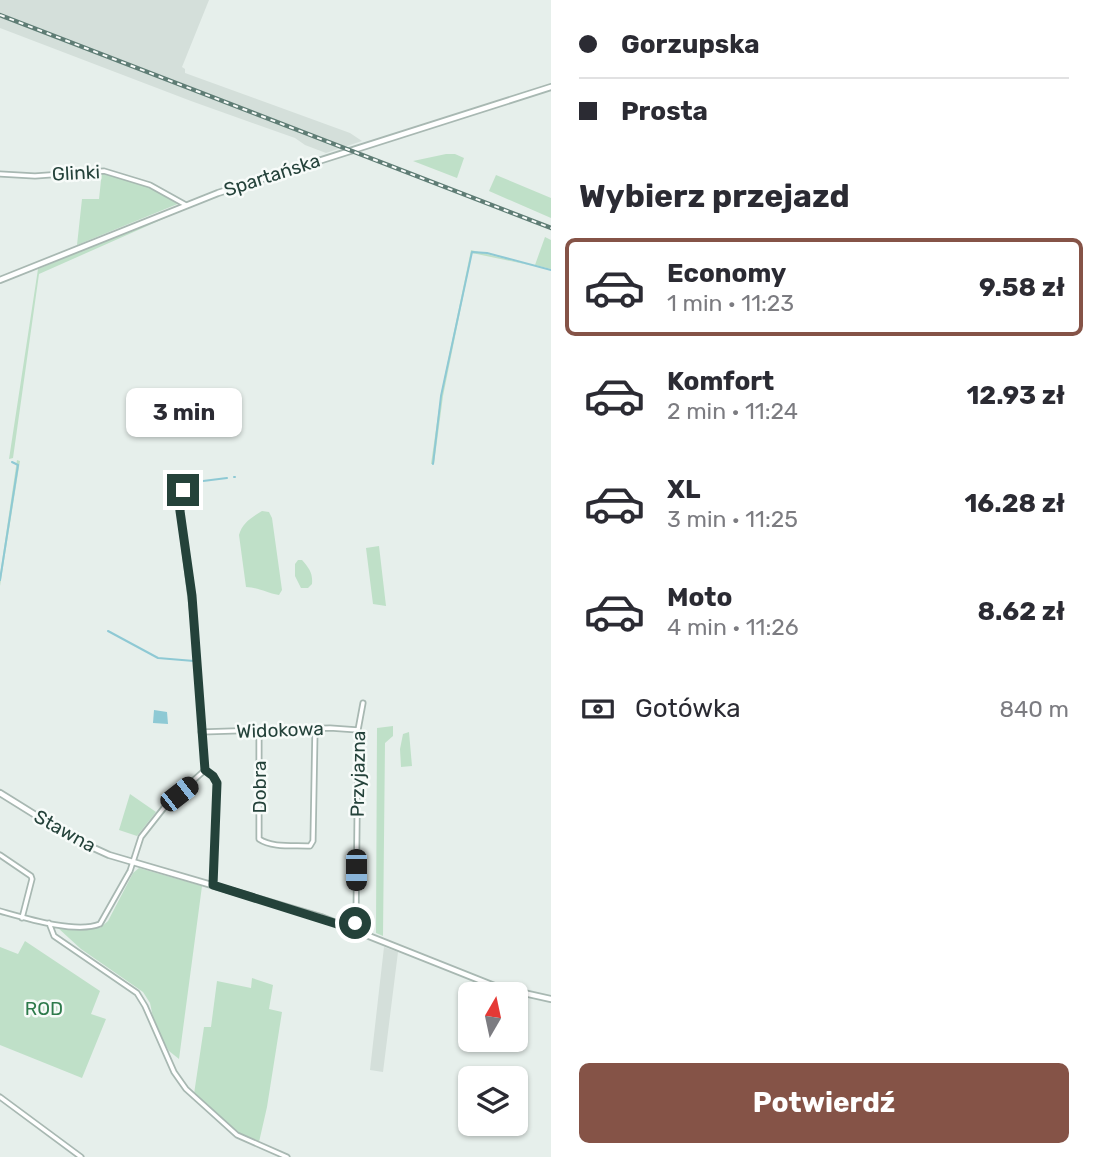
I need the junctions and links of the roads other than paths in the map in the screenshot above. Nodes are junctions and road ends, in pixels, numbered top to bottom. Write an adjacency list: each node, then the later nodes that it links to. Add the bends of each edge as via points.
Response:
1 (551, 87): 3 (street, Spartańska)
2 (0, 174): 3 (street, Glinki, via 104,171 150,185)
3 (186, 205): 4 (street, Spartańska)
4 (0, 281)
5 (183, 490): 10 (street, via 179,500 192,596)
6 (363, 703): 9 (street, Przyjazna)
7 (259, 730): 8 (street, Widokowa); 8 (street, Dobra, via 259,839 310,846); 10 (street, Widokowa)
8 (315, 730): 9 (street, Widokowa)
9 (358, 730): 19 (street, Przyjazna)
10 (201, 732): 11 (street)
11 (205, 770): 14 (street, via 155,819 138,842); 15 (street, via 217,783)
12 (0, 793): 14 (street, Stawna, via 80,843)
13 (0, 855): 17 (street, via 31,876)
14 (133, 862): 15 (street, Stawna); 18 (street, via 100,924)
15 (213, 885): 19 (street, Stawna)
16 (0, 911): 17 (street)
17 (22, 918): 18 (street)
18 (49, 923): 23 (street, via 54,936 137,993 174,1072 190,1093 237,1135)
19 (353, 929): 20 (street, Stawna, via 497,987)
20 (551, 999)
21 (0, 1097): 22 (street)
22 (81, 1157)
23 (287, 1157)

